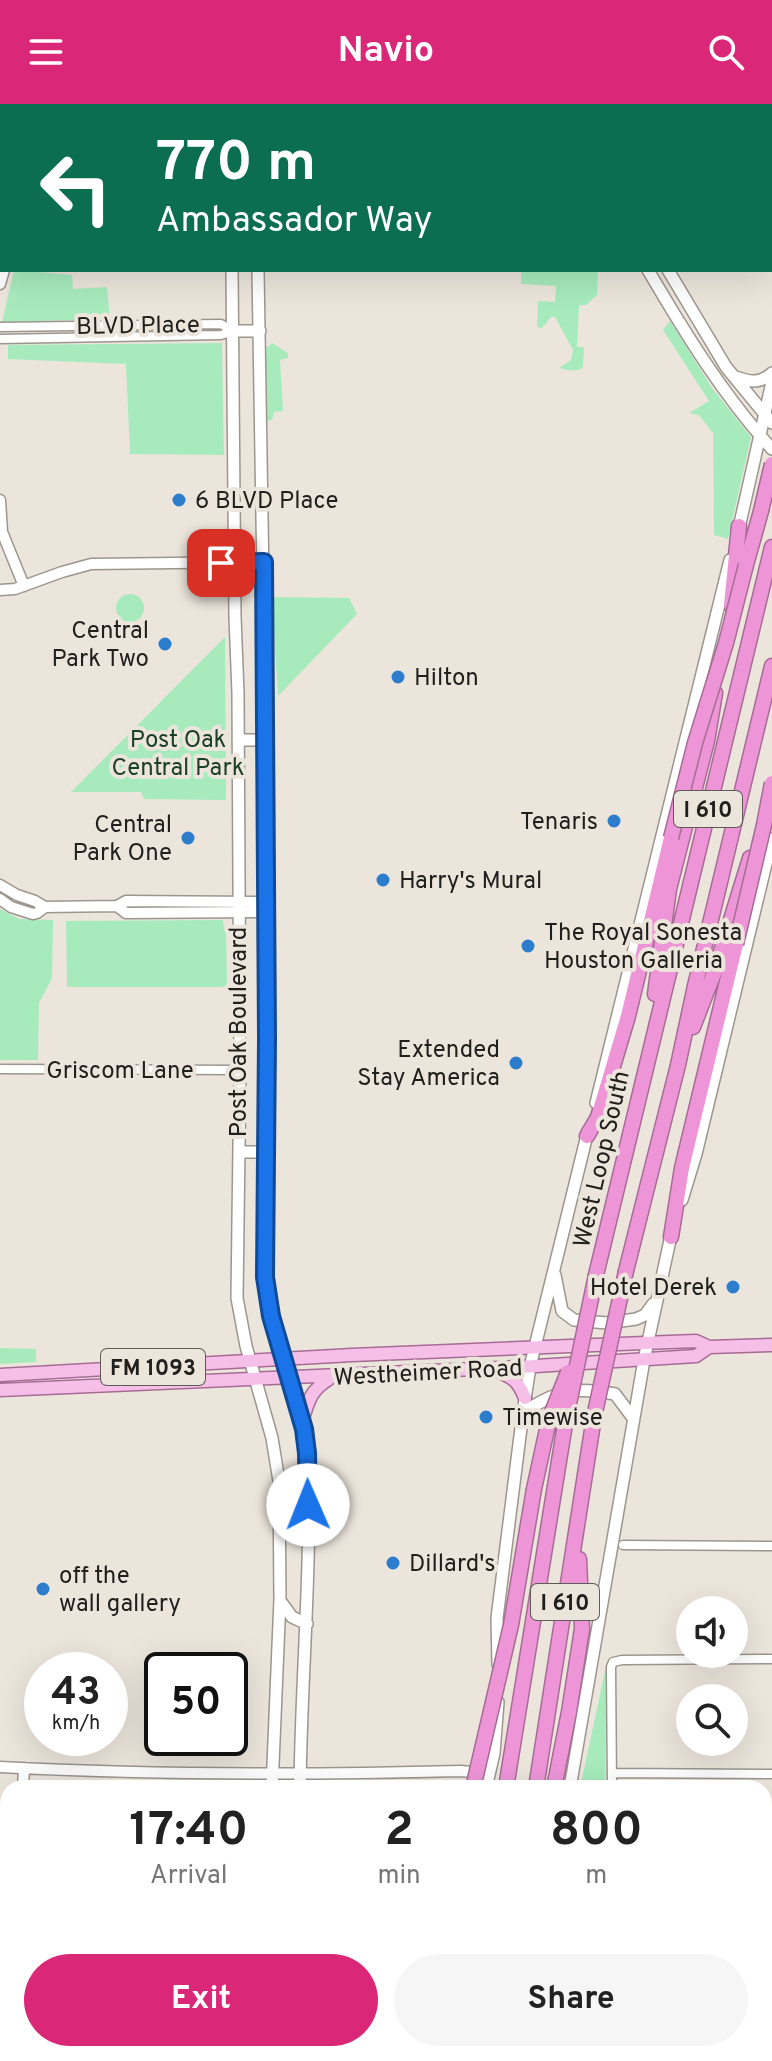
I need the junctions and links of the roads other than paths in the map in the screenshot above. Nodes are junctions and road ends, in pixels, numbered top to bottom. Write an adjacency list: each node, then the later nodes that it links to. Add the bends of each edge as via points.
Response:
1 (232, 272): 8 (main road, Post Oak Boulevard)
2 (258, 272): 9 (main road, Post Oak Boulevard)
3 (649, 272): 6 (main road)
4 (669, 272): 5 (main road)
5 (684, 297): 6 (main road); 12 (main road)
6 (670, 308): 15 (main road)
7 (0, 327): 8 (street, BLVD Place, via 221,324)
8 (233, 331): 9 (main road); 10 (street, BLVD Place); 23 (main road, Post Oak Boulevard)
9 (260, 331): 24 (main road, Post Oak Boulevard)
10 (0, 339)
11 (772, 373): 12 (main road, via 758,381)
12 (733, 376): 14 (main road)
13 (772, 382): 14 (main road)
14 (768, 419): 15 (main road)
15 (760, 435): 16 (main road); 19 (main road)
16 (772, 449)
17 (772, 464): 41 (highway, bridge, via 695,743 628,1016 598,1117)
18 (772, 496): 19 (main road, via 759,492)
19 (746, 497): 21 (main road)
20 (0, 500): 25 (street, via 2,532)
21 (739, 526): 40 (highway, via 707,741 669,889); 41 (main road)
22 (772, 547): 40 (highway, West Loop South / I 610)
23 (234, 562): 24 (street); 25 (street, via 91,564); 28 (main road, Post Oak Boulevard)
24 (264, 562): 29 (main road, Post Oak Boulevard)
25 (24, 586): 26 (street)
26 (0, 590)
27 (772, 666): 37 (highway, West Loop South / I 610)
28 (238, 740): 29 (main road); 35 (main road, Post Oak Boulevard)
29 (265, 740): 36 (main road, Post Oak Boulevard)
30 (772, 785): 37 (highway, via 716,968); 44 (highway, bridge, via 682,1168)
31 (772, 839): 44 (main road)
32 (0, 885): 34 (street)
33 (0, 899): 34 (street, via 33,914)
34 (45, 907): 35 (street, via 117,906 126,913)
35 (238, 907): 36 (street); 39 (main road, Post Oak Boulevard)
36 (267, 907): 43 (main road, Post Oak Boulevard)
37 (678, 1065): 71 (highway, West Loop South / I 610, bridge, via 594,1417)
38 (0, 1069): 39 (street, Griscom Lane)
39 (240, 1070): 42 (main road, Post Oak Boulevard)
40 (644, 1072): 49 (highway, West Loop South / I 610, bridge)
41 (587, 1136): 45 (main road)
42 (239, 1152): 43 (main road); 54 (main road, Post Oak Boulevard, via 237,1298)
43 (266, 1152): 52 (main road, Post Oak Boulevard, via 265,1277)
44 (671, 1237): 46 (main road)
45 (554, 1266): 46 (main road, via 562,1311 574,1320 636,1319); 50 (main road)
46 (657, 1298): 47 (main road)
47 (647, 1343): 50 (main road, Westheimer Road / FM 1093); 51 (main road, Westheimer Road, via 696,1341); 53 (main road)
48 (772, 1345): 51 (main road, Westheimer Road)
49 (579, 1346): 87 (highway, bridge, via 549,1420 511,1625); 90 (highway, West Loop South / I 610, bridge)
50 (534, 1347): 52 (main road, Westheimer Road / FM 1093); 55 (main road)
51 (709, 1347): 53 (main road, Westheimer Road, via 696,1356)
52 (284, 1360): 54 (main road, Westheimer Road / FM 1093); 61 (main road, Post Oak Boulevard)
53 (644, 1360): 55 (main road, Westheimer Road / FM 1093); 68 (main road)
54 (250, 1362): 56 (main road, Westheimer Road / FM 1093); 62 (main road, Post Oak Boulevard)
55 (530, 1367): 57 (main road, Westheimer Road / FM 1093); 66 (main road)
56 (135, 1368): 58 (main road, Westheimer Road / FM 1093); 64 (main road, via 134,1377)
57 (492, 1369): 60 (main road, Westheimer Road / FM 1093); 66 (main road, via 515,1379)
58 (22, 1374): 59 (main road, Westheimer Road / FM 1093); 63 (main road)
59 (0, 1375)
60 (333, 1376): 61 (main road, Westheimer Road / FM 1093); 69 (main road, via 312,1393)
61 (289, 1378): 62 (main road, Westheimer Road / FM 1093); 69 (main road, Post Oak Boulevard)
62 (255, 1380): 64 (main road, Westheimer Road / FM 1093); 70 (main road, Post Oak Boulevard, via 275,1453)
63 (0, 1382)
64 (89, 1387): 65 (main road, Westheimer Road / FM 1093)
65 (0, 1390)
66 (525, 1398): 67 (main road)
67 (523, 1412): 68 (main road, via 566,1390 590,1389 615,1394); 89 (main road, via 497,1618 497,1726)
68 (633, 1418): 93 (main road)
69 (302, 1421): 72 (main road, Post Oak Boulevard)
70 (279, 1507): 72 (main road, via 300,1510); 75 (main road, Post Oak Boulevard)
71 (577, 1526): 91 (highway, West Loop South / I 610); 92 (highway, via 582,1629)
72 (307, 1527): 76 (main road, Post Oak Boulevard)
73 (623, 1545): 74 (street)
74 (772, 1546)
75 (280, 1599): 76 (main road, via 292,1617); 81 (main road, Post Oak Boulevard)
76 (307, 1624): 82 (main road, Post Oak Boulevard)
77 (772, 1659): 80 (street, via 613,1662)
78 (0, 1767): 79 (street)
79 (24, 1768): 81 (street); 84 (street)
80 (612, 1773): 83 (street); 94 (street)
81 (272, 1774): 82 (street); 85 (main road, Post Oak Boulevard)
82 (300, 1774): 86 (main road, Post Oak Boulevard); 88 (street, via 461,1771)
83 (772, 1774)
84 (23, 1780)
85 (272, 1780)
86 (300, 1780)
87 (475, 1780)
88 (481, 1780)
89 (486, 1780)
90 (507, 1780)
91 (537, 1780)
92 (556, 1780)
93 (571, 1780)
94 (612, 1780)

